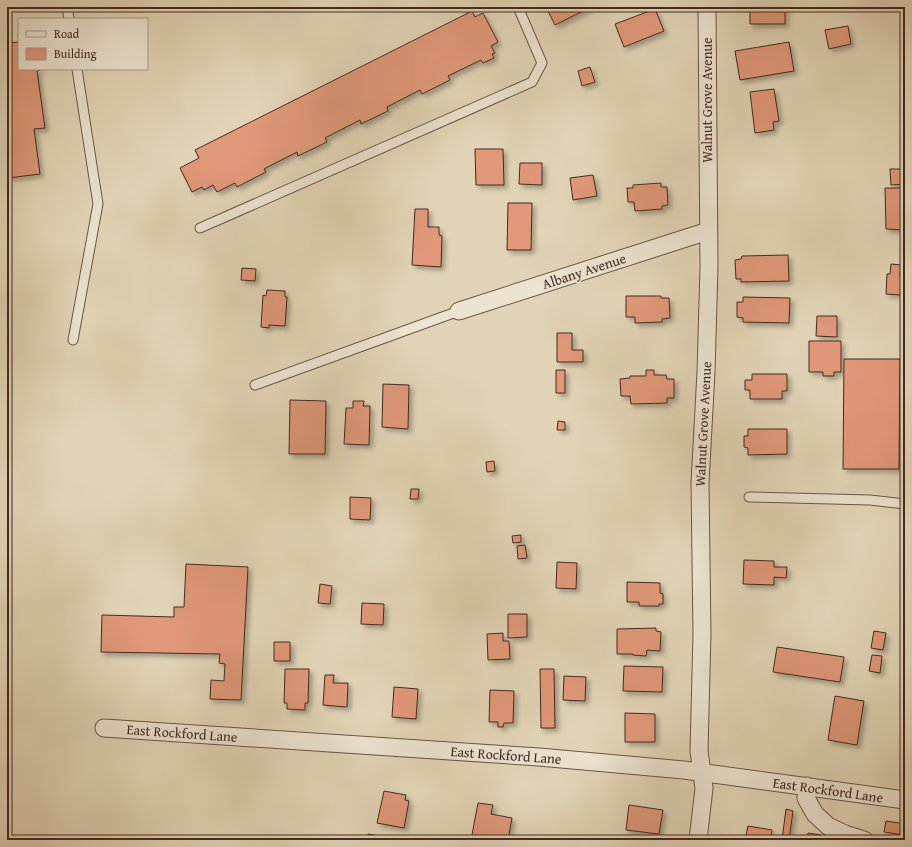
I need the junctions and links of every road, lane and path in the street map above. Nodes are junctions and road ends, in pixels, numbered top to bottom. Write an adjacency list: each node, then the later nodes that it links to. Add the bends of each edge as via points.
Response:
1 (67, 7): 4 (lane)
2 (518, 7): 6 (lane, via 542,63 532,82)
3 (707, 7): 7 (street, Walnut Grove Avenue)
4 (69, 18)
5 (77, 70): 9 (lane, via 98,204)
6 (200, 228)
7 (708, 231): 8 (street, Albany Avenue); 14 (street, Walnut Grove Avenue, via 706,372 700,483 702,634 699,751)
8 (459, 312): 10 (lane)
9 (73, 340)
10 (255, 385)
11 (749, 497): 12 (lane, via 870,500)
12 (905, 504)
13 (104, 728): 14 (street, East Rockford Lane, via 539,757)
14 (702, 773): 15 (street, East Rockford Lane); 17 (street, Walnut Grove Avenue, via 704,788)
15 (807, 786): 16 (street, East Rockford Lane); 18 (street, via 806,798 815,814 828,826)
16 (905, 800)
17 (698, 840)
18 (864, 840)

